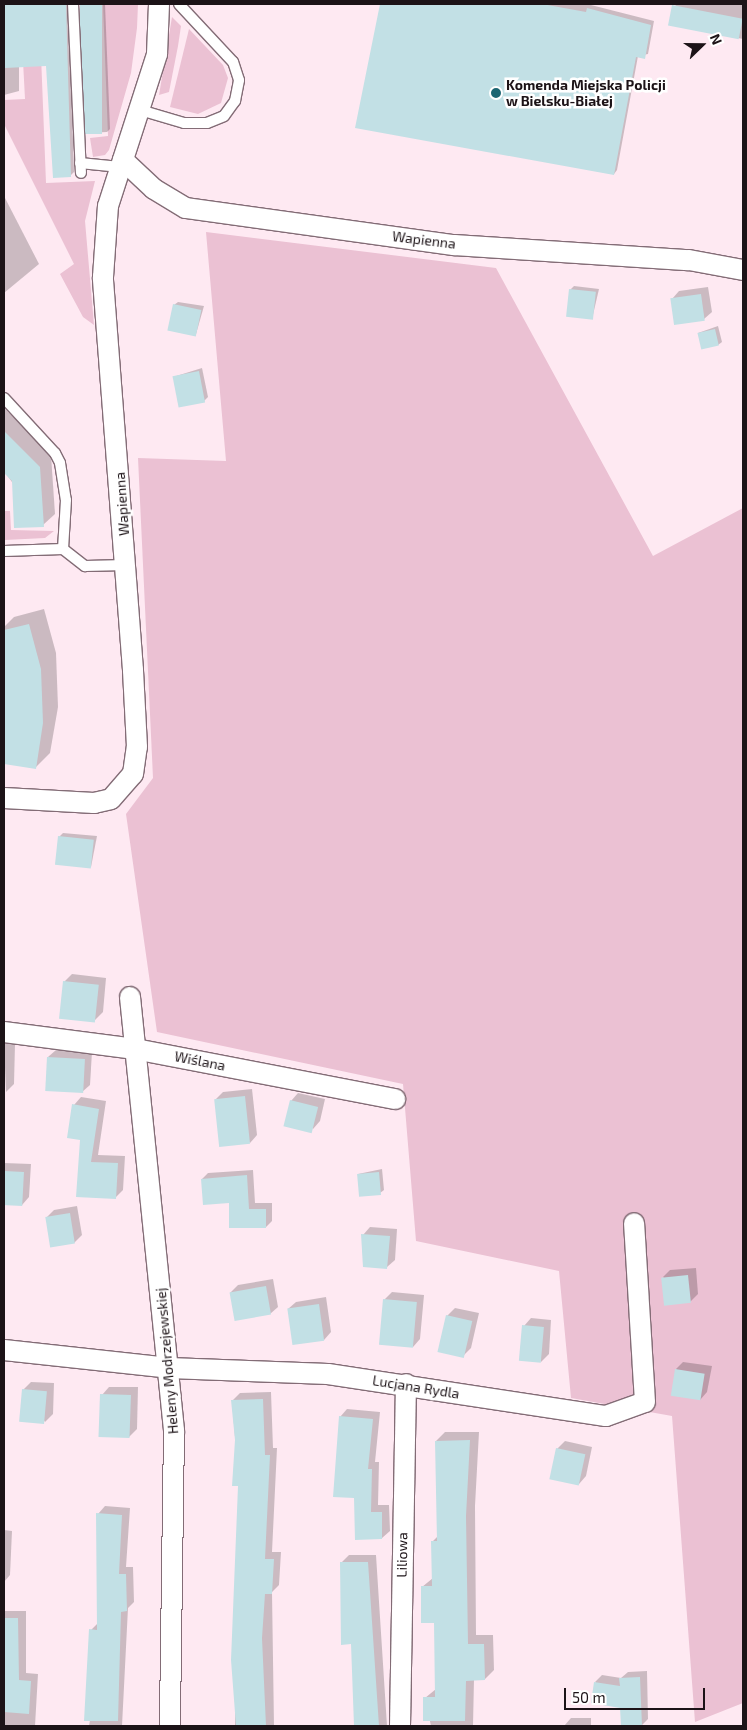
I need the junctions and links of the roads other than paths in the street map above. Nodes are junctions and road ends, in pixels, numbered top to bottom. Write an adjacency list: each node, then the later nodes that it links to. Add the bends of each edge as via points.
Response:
1 (72, 4): 5 (lane)
2 (159, 4): 4 (street, Wapienna, via 157,54)
3 (179, 4): 4 (lane, via 233,62 239,80 237,96 224,116 206,124 184,124)
4 (140, 110): 6 (street, Wapienna)
5 (80, 162): 6 (lane); 7 (lane)
6 (122, 164): 8 (street, Wapienna, via 186,208 454,244 680,259); 12 (street, Wapienna, via 108,206 103,276)
7 (81, 173)
8 (743, 270)
9 (4, 398): 10 (lane, via 55,452 60,463 66,500)
10 (63, 549): 11 (lane); 12 (lane, via 85,566)
11 (4, 551)
12 (126, 565): 13 (street, Wapienna, via 137,747 133,774 124,789 111,799 94,803)
13 (4, 798)
14 (130, 997): 16 (street, Heleny Modrzejewskiej)
15 (4, 1032): 16 (street, Wiślana)
16 (135, 1049): 17 (street, Wiślana); 20 (street, Heleny Modrzejewskiej)
17 (395, 1099)
18 (634, 1223): 21 (street, Lucjana Rydla, via 645,1402 606,1416 568,1413)
19 (4, 1350): 20 (street, Lucjana Rydla)
20 (169, 1368): 21 (street, Lucjana Rydla, via 328,1374); 22 (street, Heleny Modrzejewskiej, via 176,1505)
21 (406, 1384): 23 (street, Liliowa)
22 (170, 1726)
23 (400, 1726)

